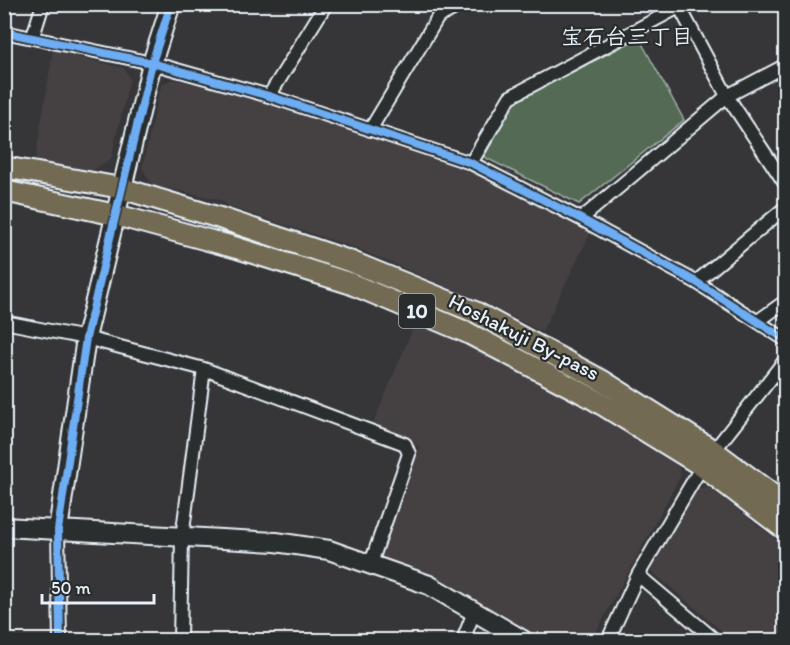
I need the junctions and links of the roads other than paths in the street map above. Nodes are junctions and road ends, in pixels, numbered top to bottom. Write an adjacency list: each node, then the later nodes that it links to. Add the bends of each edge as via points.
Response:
1 (43, 4): 7 (street)
2 (171, 4): 8 (street)
3 (326, 4): 10 (street)
4 (463, 4): 12 (street, via 438,17)
5 (679, 6): 11 (street); 13 (street, via 510,97)
6 (4, 32): 7 (street)
7 (33, 36): 8 (street)
8 (152, 63): 10 (street); 16 (street)
9 (786, 64): 11 (street)
10 (269, 96): 12 (street)
11 (727, 96): 15 (street); 20 (street)
12 (370, 130): 13 (street)
13 (471, 163): 20 (street)
14 (4, 167): 16 (main road, Hoshakuji By-pass / 10)
15 (786, 185)
16 (121, 188): 19 (street); 29 (main road, Hoshakuji By-pass / 10, via 352,262 475,312 601,380)
17 (4, 192): 19 (main road, Hoshakuji By-pass / 10)
18 (786, 207): 21 (street)
19 (116, 215): 25 (street); 29 (main road, Hoshakuji By-pass / 10, via 349,283 468,333)
20 (581, 219): 21 (street)
21 (696, 282): 23 (street)
22 (786, 301): 23 (street)
23 (758, 321): 26 (street)
24 (4, 322): 25 (street)
25 (86, 338): 28 (street); 32 (street)
26 (786, 340)
27 (786, 359): 29 (street)
28 (204, 369): 34 (street); 35 (street, via 405,444 409,454)
29 (708, 459): 30 (main road, Hoshakuji By-pass / 10); 33 (main road, Hoshakuji By-pass / 10); 36 (street)
30 (786, 505)
31 (4, 527): 32 (street)
32 (58, 530): 34 (street); 38 (street)
33 (786, 530)
34 (182, 538): 35 (street, via 276,542 329,550); 39 (street)
35 (370, 562): 37 (street, via 429,585)
36 (638, 575): 42 (street); 43 (street)
37 (474, 612): 40 (street); 41 (street)
38 (60, 640)
39 (181, 640)
40 (463, 640)
41 (523, 640)
42 (608, 640)
43 (715, 640)

